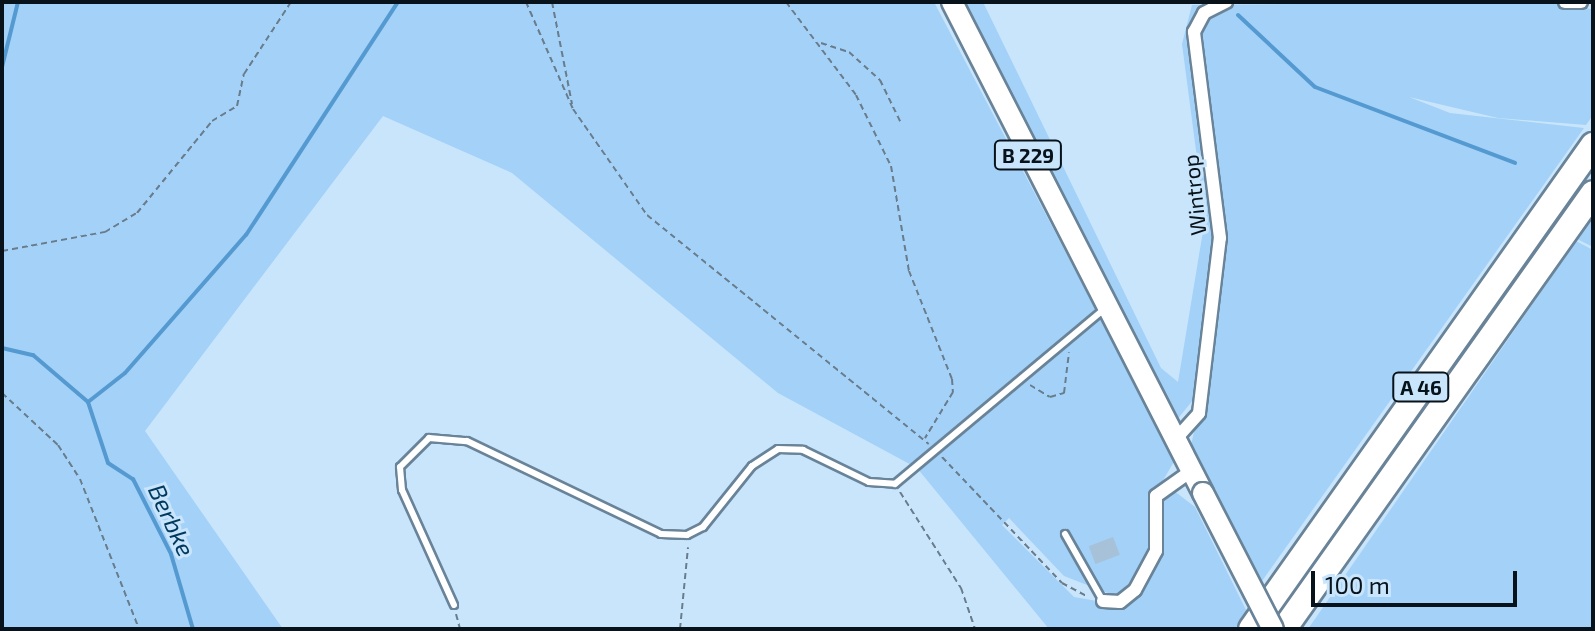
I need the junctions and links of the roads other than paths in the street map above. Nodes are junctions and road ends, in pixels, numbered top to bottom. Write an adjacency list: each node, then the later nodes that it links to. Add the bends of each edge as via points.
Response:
1 (952, 2): 7 (main road, B 229)
2 (1226, 2): 8 (street, Wintrop, via 1204,13 1194,32 1220,238 1199,413)
3 (1565, 2): 4 (street)
4 (1581, 2)
5 (1593, 145): 13 (highway, A 46)
6 (1593, 193): 15 (highway, A 46)
7 (1104, 309): 8 (main road, B 229); 12 (lane, via 895,484 869,482 803,450 778,449 752,466 703,527 687,535 661,534 467,441 429,438 400,467 402,490)
8 (1175, 440): 9 (main road, B 229)
9 (1191, 471): 11 (street, via 1156,496 1156,551 1135,590 1120,602); 14 (main road, B 229, bridge)
10 (1065, 534): 11 (lane)
11 (1103, 601)
12 (454, 605)
13 (1251, 629)
14 (1273, 629)
15 (1284, 629)

